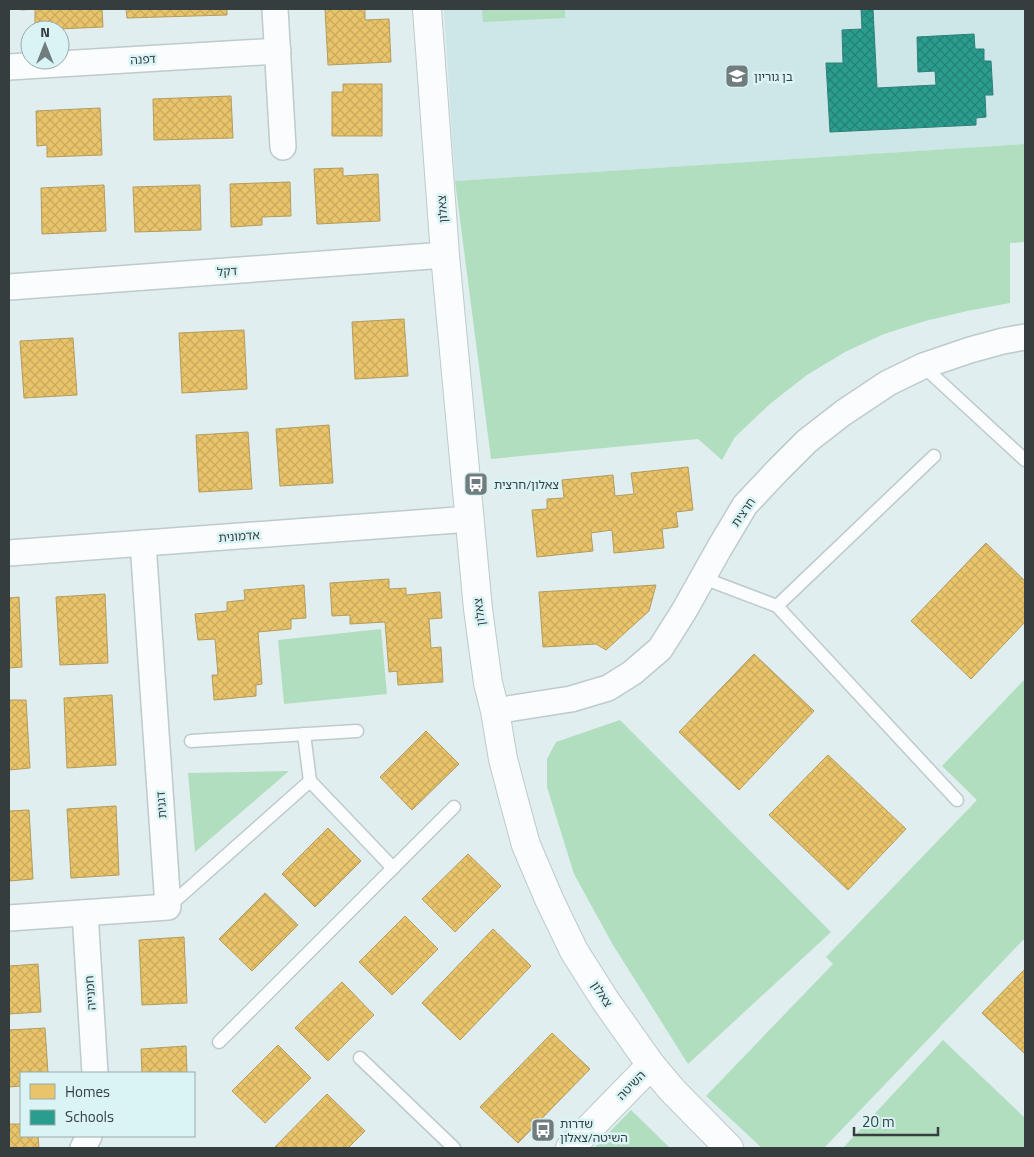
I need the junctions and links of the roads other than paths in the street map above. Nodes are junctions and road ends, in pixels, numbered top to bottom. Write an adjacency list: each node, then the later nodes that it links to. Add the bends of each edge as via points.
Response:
1 (275, 9): 3 (street)
2 (427, 9): 6 (street, צאלון)
3 (278, 51): 4 (street, דפנה); 5 (street)
4 (9, 66)
5 (283, 147)
6 (445, 255): 7 (street, דקל); 12 (street, צאלון)
7 (9, 287)
8 (1025, 337): 9 (street, חרצית, via 970,350)
9 (923, 366): 11 (lane); 15 (street, חרצית, via 888,383 807,441 745,506)
10 (934, 456): 16 (lane)
11 (1025, 460)
12 (470, 519): 13 (street, אדמונית); 17 (street, צאלון, via 478,610)
13 (143, 543): 14 (street, אדמונית); 25 (street, דגנית)
14 (9, 553)
15 (702, 578): 16 (lane); 17 (street, חרצית, via 660,649 632,673 608,688 571,699)
16 (777, 606): 22 (lane)
17 (494, 711): 30 (street, צאלון, via 526,845 549,899 574,951)
18 (357, 731): 19 (lane)
19 (304, 734): 20 (lane); 21 (lane)
20 (191, 741)
21 (310, 781): 24 (lane); 25 (lane)
22 (957, 800)
23 (454, 807): 24 (lane)
24 (393, 868): 28 (lane)
25 (168, 907): 26 (street)
26 (85, 913): 27 (street); 31 (street, חמנייה)
27 (9, 918)
28 (219, 1042)
29 (360, 1058): 32 (lane)
30 (650, 1065): 33 (street, השיטה); 34 (street, צאלון)
31 (96, 1072)
32 (454, 1148)
33 (570, 1148)
34 (729, 1148)

